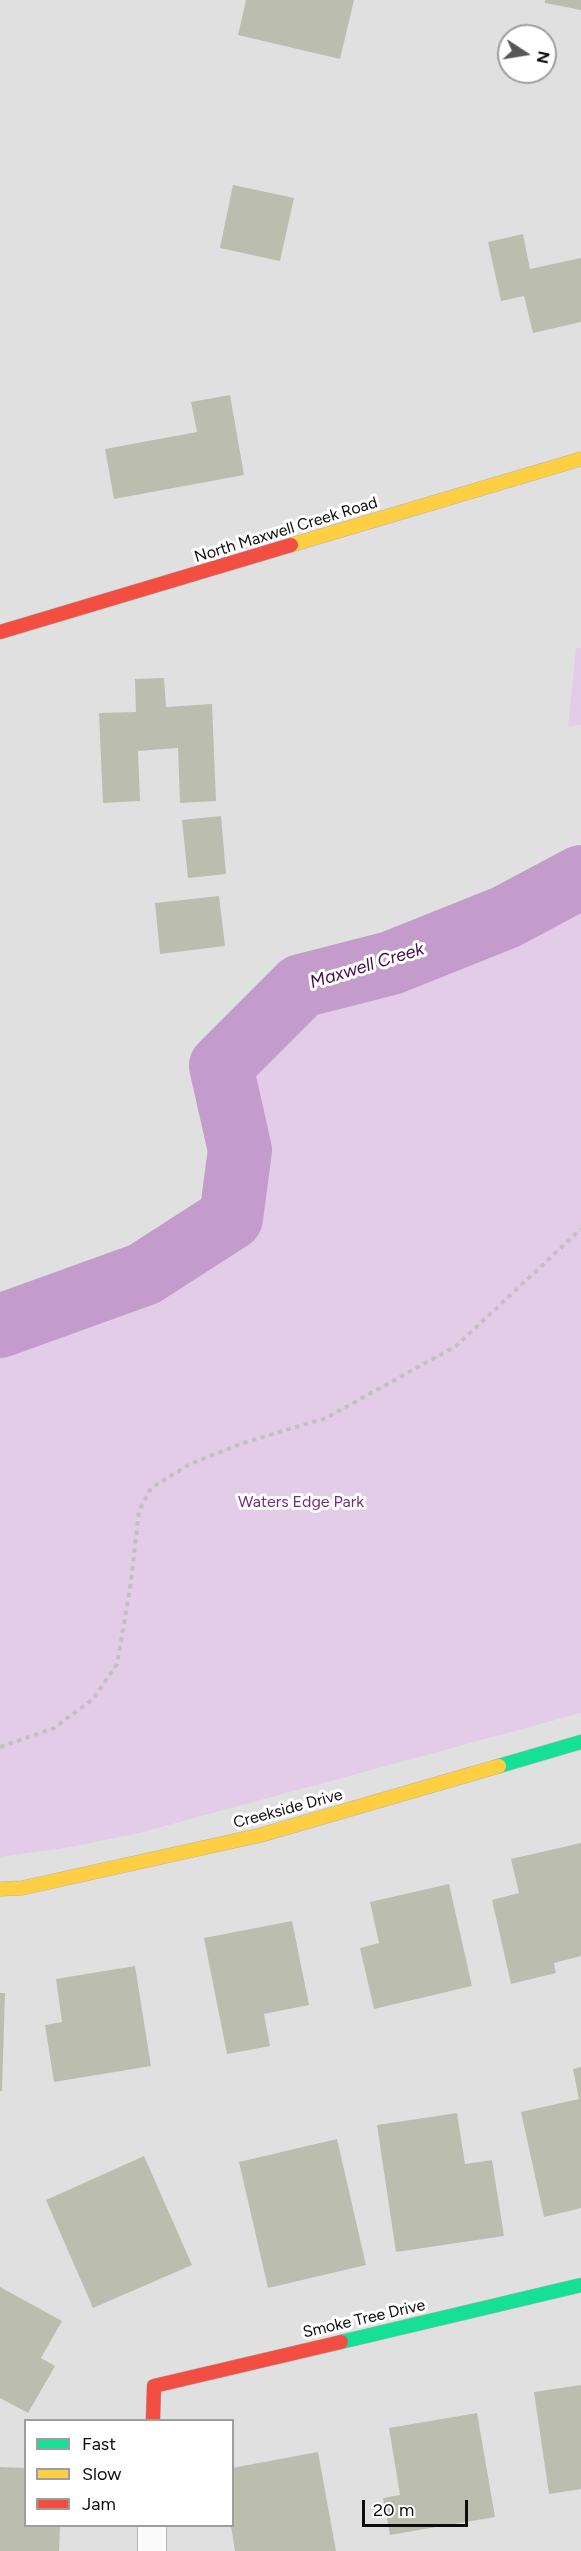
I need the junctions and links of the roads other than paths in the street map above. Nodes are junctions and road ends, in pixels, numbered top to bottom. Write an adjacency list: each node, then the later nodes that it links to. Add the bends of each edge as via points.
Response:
1 (581, 459): 2 (street, North Maxwell Creek Road)
2 (0, 633)
3 (581, 1742): 4 (street, Creekside Drive, via 261,1835 22,1888)
4 (0, 1889)
5 (581, 2284): 6 (street, Smoke Tree Drive, via 154,2386)
6 (153, 2419)
7 (152, 2527): 8 (street)
8 (152, 2551)

